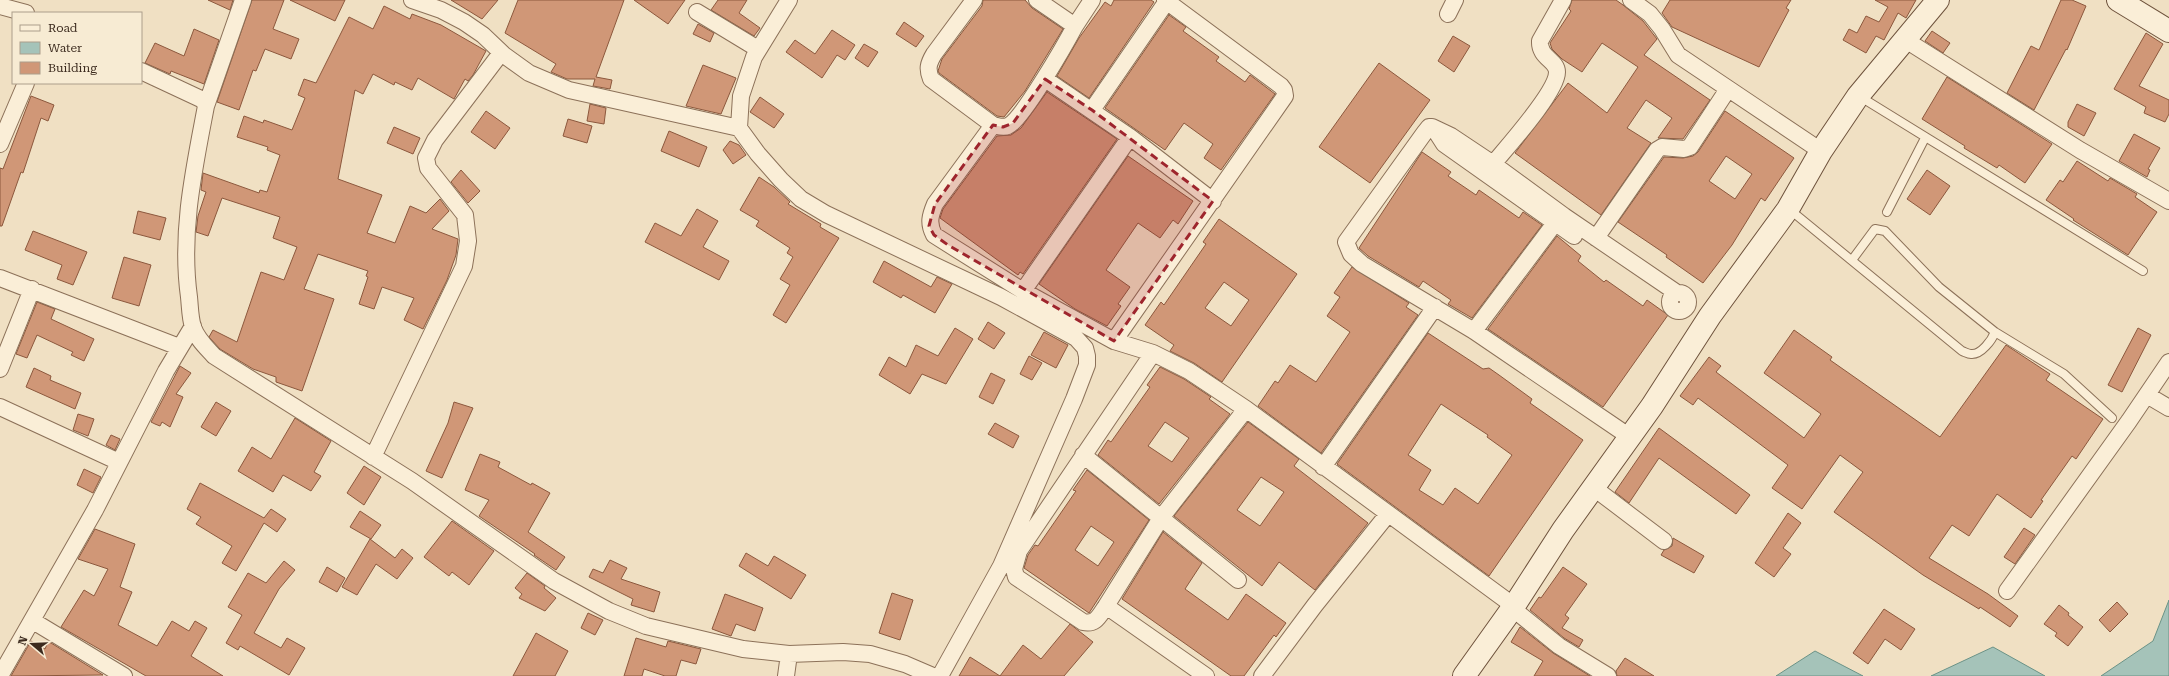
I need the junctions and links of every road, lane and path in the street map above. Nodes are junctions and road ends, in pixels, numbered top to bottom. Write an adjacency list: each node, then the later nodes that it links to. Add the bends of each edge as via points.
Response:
1 (243, 0): 27 (street)
2 (412, 0): 21 (street, via 441,10 464,22 483,35)
3 (789, 0): 20 (street)
4 (974, 0): 29 (street, via 934,54 928,64 928,71 931,79)
5 (1037, 0): 17 (street)
6 (1092, 0): 17 (street)
7 (1455, 0): 16 (street)
8 (1563, 0): 36 (street, via 1540,42 1542,54 1556,67 1554,83 1544,100)
9 (1631, 0): 25 (street, via 1650,14 1678,55)
10 (1938, 0): 19 (street)
11 (2118, 0): 18 (street)
12 (1166, 1): 28 (street); 37 (street, via 1284,90 1285,96)
13 (0, 6): 14 (street)
14 (22, 12)
15 (697, 12): 20 (street)
16 (1448, 14)
17 (1075, 26): 23 (street)
18 (2169, 31)
19 (1904, 39): 26 (street); 38 (street, via 2080,150)
20 (758, 49): 30 (street, via 741,96)
21 (501, 53): 30 (street, via 529,73 569,90); 66 (street, via 435,140 426,158 428,168 465,214 468,241 464,266)
22 (142, 71): 27 (street, via 203,100)
23 (1045, 79): 28 (street); 29 (street, via 1013,123 1003,127)
24 (26, 84): 34 (street)
25 (1728, 89): 35 (street); 42 (street, via 1690,147 1662,147 1657,150)
26 (1858, 96): 33 (lane); 35 (street)
27 (206, 106): 51 (street, via 188,200 187,284)
28 (1092, 110): 32 (street)
29 (993, 125): 47 (street, via 935,204 930,214 930,226 934,235 948,245)
30 (739, 128): 83 (street, via 758,154 801,199 826,214 1001,297 1076,338 1085,348 1087,365 1049,460 1001,566)
31 (1436, 130): 36 (street, via 1451,136); 41 (street, via 1444,144); 49 (street, via 1429,127 1346,242 1351,254 1362,264)
32 (1130, 137): 37 (street); 47 (street)
33 (1925, 138): 40 (lane); 44 (lane)
34 (0, 144)
35 (1821, 151): 39 (street)
36 (1493, 164): 42 (street)
37 (1213, 201): 54 (street)
38 (2169, 201)
39 (1788, 209): 43 (lane); 50 (street)
40 (1887, 212)
41 (1555, 223): 48 (street); 52 (street)
42 (1596, 238): 48 (street)
43 (1852, 260): 53 (lane, via 1962,351 1970,355 1978,353 1993,338); 53 (lane, via 1875,229 1885,231 1939,287)
44 (2143, 271)
45 (0, 278): 46 (street)
46 (32, 289): 55 (street); 58 (street)
47 (1023, 291): 54 (street)
48 (1678, 301): 50 (street)
49 (1435, 307): 52 (street); 68 (street)
50 (1706, 322): 64 (street)
51 (193, 326): 55 (street); 66 (street, via 200,341 214,356)
52 (1474, 331): 64 (street)
53 (1995, 332): 63 (lane, via 2064,374)
54 (1114, 342): 56 (street)
55 (179, 347): 67 (street)
56 (1153, 353): 62 (street, via 1189,371); 65 (street)
57 (2169, 362): 59 (street)
58 (0, 369)
59 (2147, 395): 61 (street); 74 (street)
60 (0, 407): 67 (street)
61 (2169, 408)
62 (1246, 410): 68 (street); 71 (street)
63 (2112, 418)
64 (1630, 437): 69 (street)
65 (1083, 455): 71 (street); 75 (street, via 1019,551 1014,570 1016,577 1083,622 1089,624 1096,621)
66 (374, 457): 78 (street, via 554,581 609,611 646,626 743,649)
67 (119, 462): 77 (street)
68 (1322, 467): 70 (street)
69 (1594, 488): 72 (street); 76 (street)
70 (1388, 514): 76 (street); 85 (street)
71 (1161, 518): 73 (street); 75 (street)
72 (1664, 541)
73 (1238, 580)
74 (2008, 592)
75 (1106, 606): 84 (street)
76 (1513, 607): 86 (street); 87 (street, via 1559,646)
77 (33, 621): 79 (street); 80 (street)
78 (789, 654): 81 (street); 82 (street, via 870,654 906,664)
79 (1, 672)
80 (124, 676)
81 (786, 676)
82 (933, 676)
83 (940, 676)
84 (1206, 676)
85 (1262, 676)
86 (1464, 676)
87 (1608, 676)

